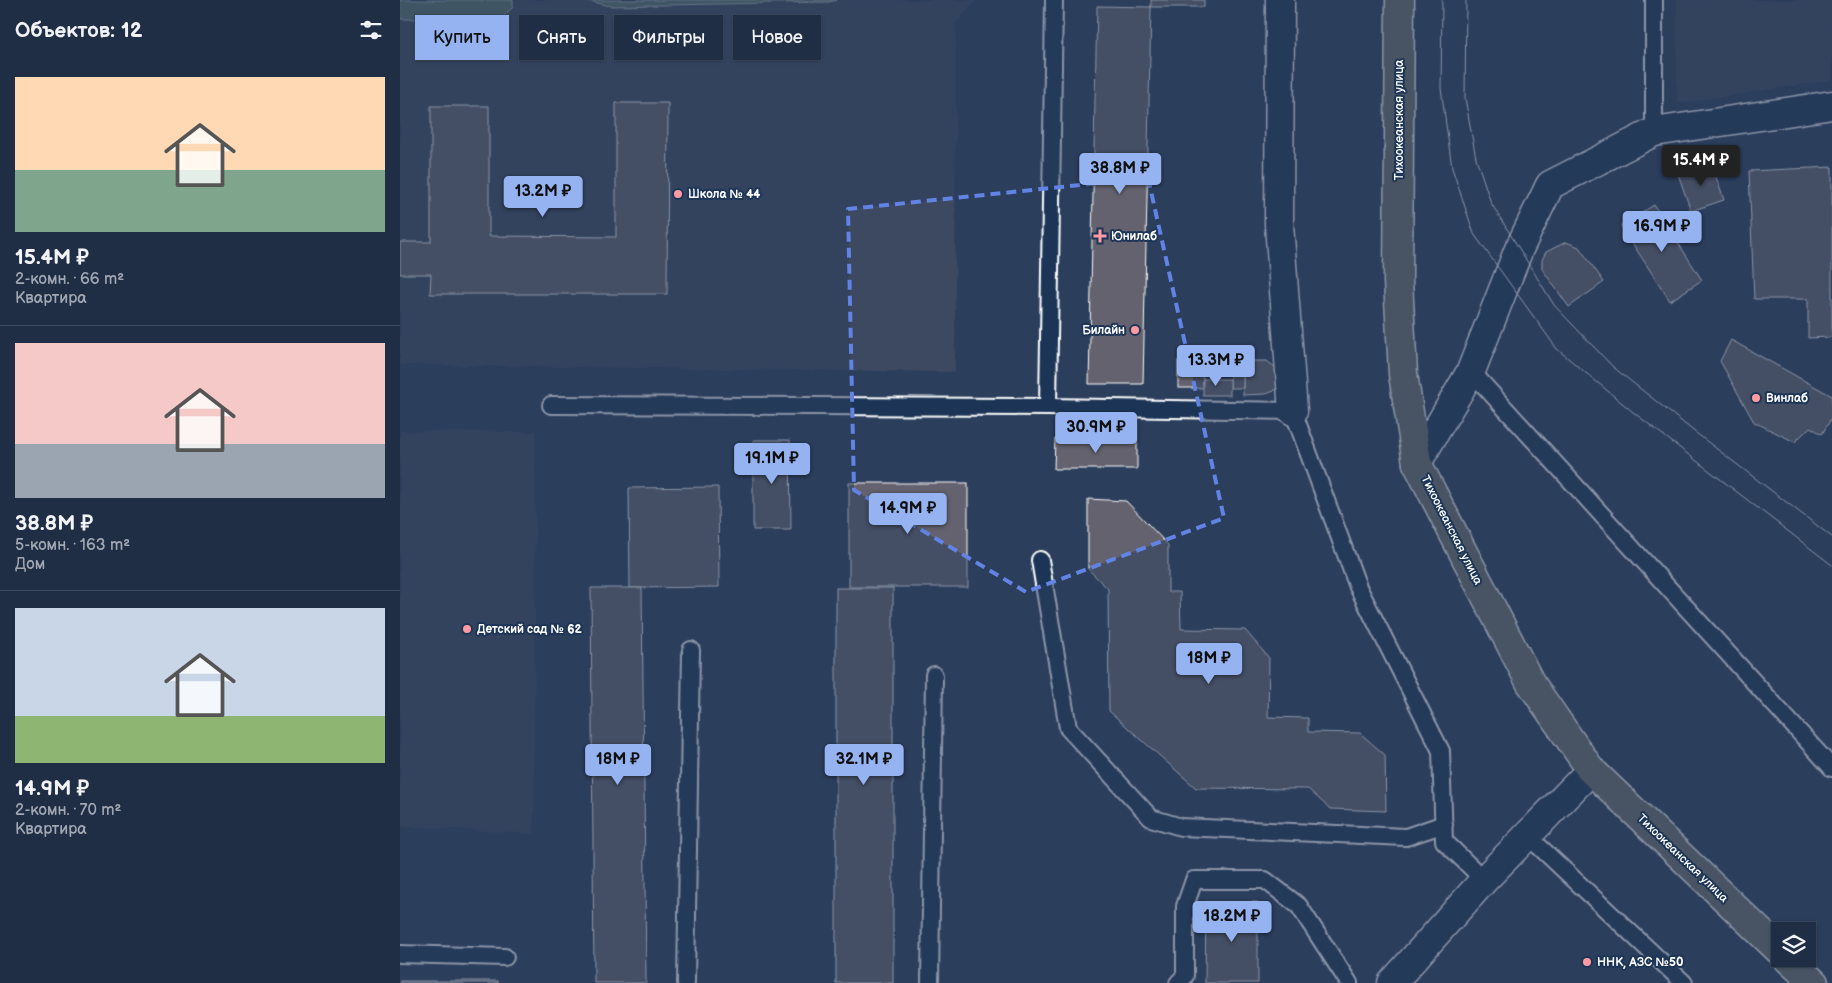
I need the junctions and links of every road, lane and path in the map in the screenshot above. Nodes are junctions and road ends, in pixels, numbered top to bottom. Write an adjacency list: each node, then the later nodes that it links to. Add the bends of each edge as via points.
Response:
1 (1054, 0): 9 (lane)
2 (1280, 0): 10 (street, via 1279,224)
3 (1400, 0): 11 (main road, Тихоокеанская улица, via 1398,281 1403,374)
4 (1654, 0): 6 (lane)
5 (1832, 105): 6 (street)
6 (1654, 132): 7 (street, via 1550,185 1519,249)
7 (1471, 371): 11 (street); 15 (lane)
8 (551, 405): 9 (lane)
9 (1048, 407): 10 (lane)
10 (1292, 411): 17 (lane, via 1358,586 1441,751)
11 (1417, 463): 16 (main road, Тихоокеанская улица, via 1530,682)
12 (1040, 560): 17 (lane, via 1068,728 1152,818 1181,827 1406,838)
13 (691, 650): 23 (lane)
14 (934, 675): 24 (lane)
15 (1832, 768)
16 (1591, 770): 18 (street); 20 (main road, Тихоокеанская улица)
17 (1444, 824): 19 (lane, via 1444,841)
18 (1528, 836): 19 (street); 28 (lane)
19 (1484, 880): 27 (street)
20 (1771, 941)
21 (400, 954): 22 (lane)
22 (505, 957)
23 (686, 983)
24 (930, 983)
25 (1178, 983): 26 (lane, via 1185,976 1185,906 1194,880 1265,880 1299,906)
26 (1349, 983)
27 (1392, 983)
28 (1684, 983)

